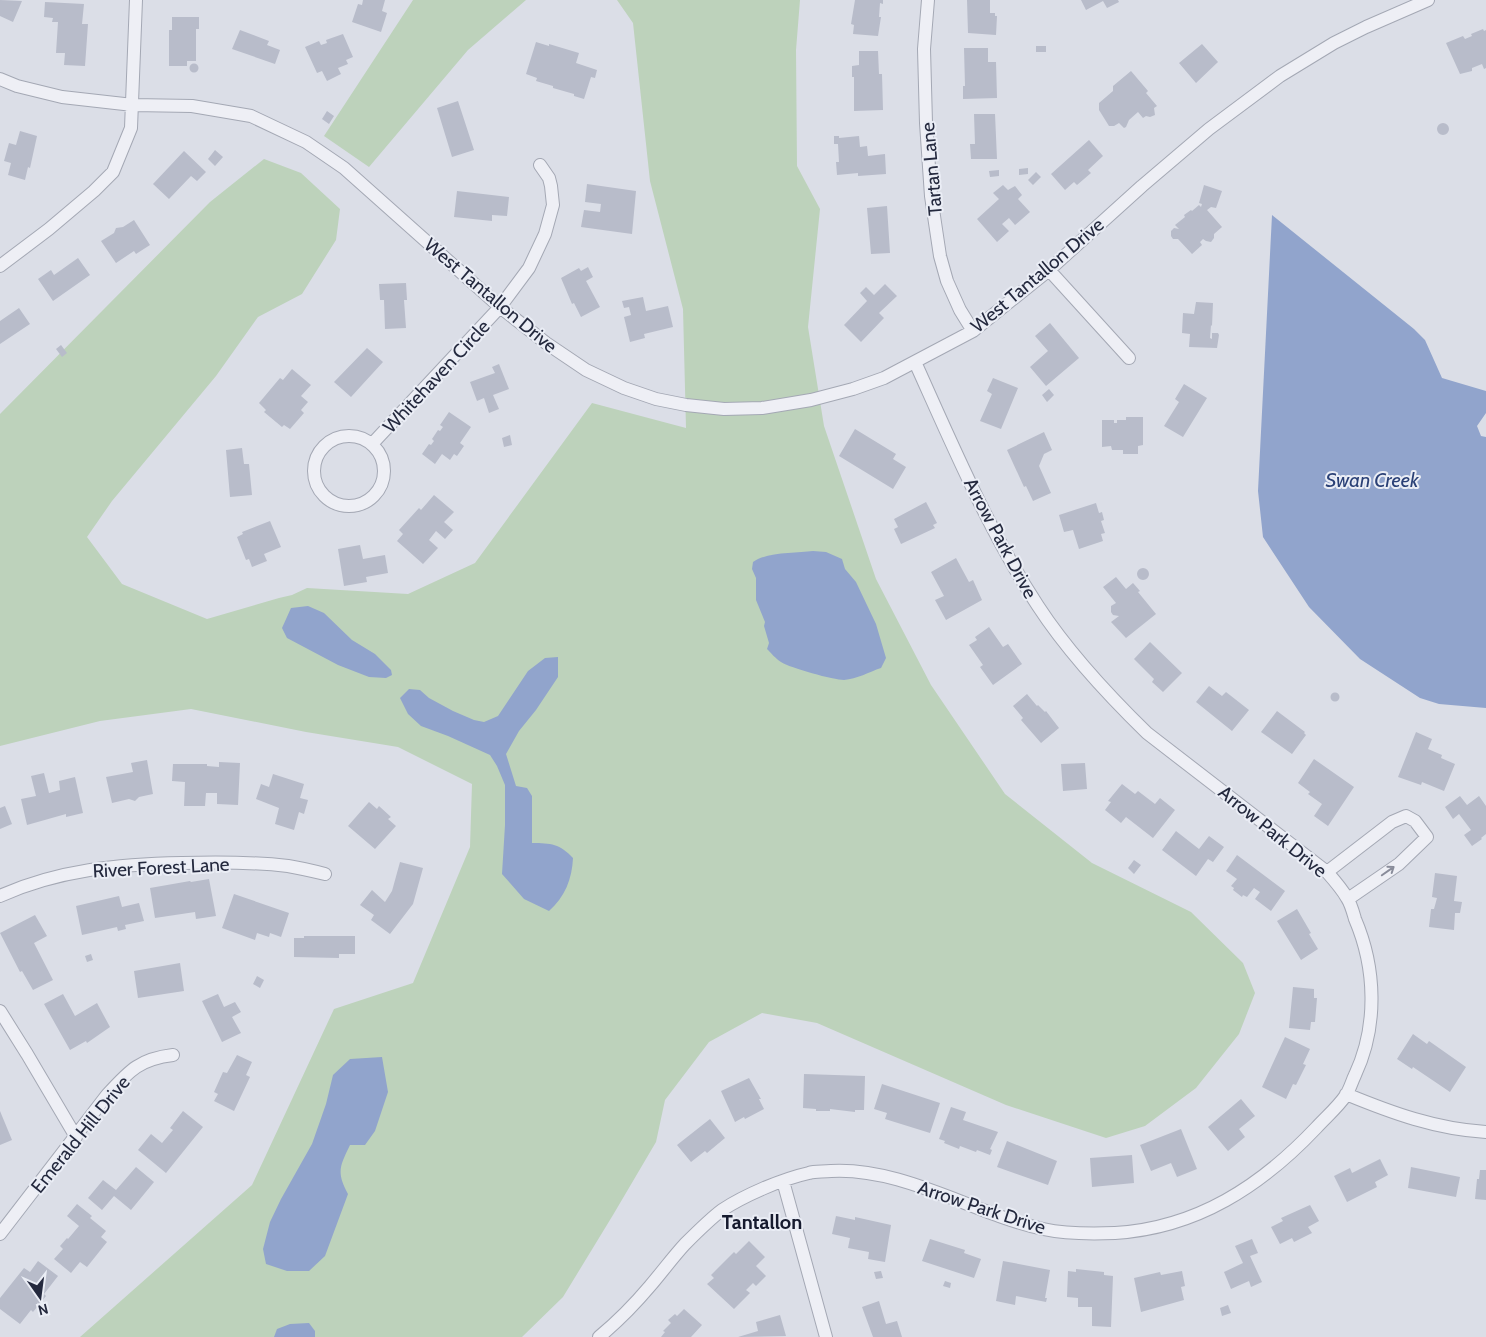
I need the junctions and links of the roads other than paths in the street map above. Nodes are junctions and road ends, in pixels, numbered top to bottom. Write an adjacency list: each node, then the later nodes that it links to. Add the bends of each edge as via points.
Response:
1 (136, 0): 5 (street)
2 (928, 0): 10 (street, Tartan Lane, via 924,50 931,196 947,281)
3 (1428, 0): 8 (street, West Tantallon Drive, via 1358,31 1280,76 1142,186)
4 (0, 79): 5 (street, West Tantallon Drive, via 62,97)
5 (133, 105): 7 (street, via 131,128 113,172 104,183); 9 (street, West Tantallon Drive, via 192,106 251,116 306,142 344,168)
6 (540, 165): 9 (street, Whitehaven Circle, via 551,186 553,205 550,221 529,268)
7 (0, 266)
8 (1049, 270): 10 (street, West Tantallon Drive); 11 (street)
9 (500, 307): 12 (street, West Tantallon Drive, via 586,370 624,388 686,405 762,408 811,400 884,378); 13 (street, Whitehaven Circle)
10 (973, 331): 12 (street, West Tantallon Drive)
11 (1128, 358)
12 (915, 362): 14 (street, Arrow Park Drive, via 1002,545 1059,635 1120,706 1147,732)
13 (372, 444): 13 (street, via 346,436 336,438 321,450 314,471 316,482 330,500 353,505 373,496 384,475 384,464)
14 (1327, 872): 17 (street, Arrow Park Drive); 17 (street, one-way to 14, via 1399,864 1427,837 1415,821 1406,816 1392,822)
15 (325, 874): 16 (street, River Forest Lane, via 263,864 130,865 67,874)
16 (0, 896)
17 (1348, 899): 20 (street, Arrow Park Drive, via 1365,948 1372,998 1366,1045)
18 (0, 1011): 22 (street)
19 (173, 1055): 22 (street, Emerald Hill Drive, via 152,1058 125,1076)
20 (1346, 1094): 21 (street, via 1416,1121); 23 (street, Arrow Park Drive, via 1296,1150 1237,1195 1165,1225 1140,1230 1096,1233 1044,1230 897,1180 863,1172 810,1172)
21 (1486, 1132)
22 (76, 1137): 24 (street, Emerald Hill Drive)
23 (784, 1181): 25 (street, Arrow Park Drive, via 721,1211 685,1244 648,1289); 26 (street)
24 (0, 1234)
25 (599, 1337)
26 (826, 1337)

